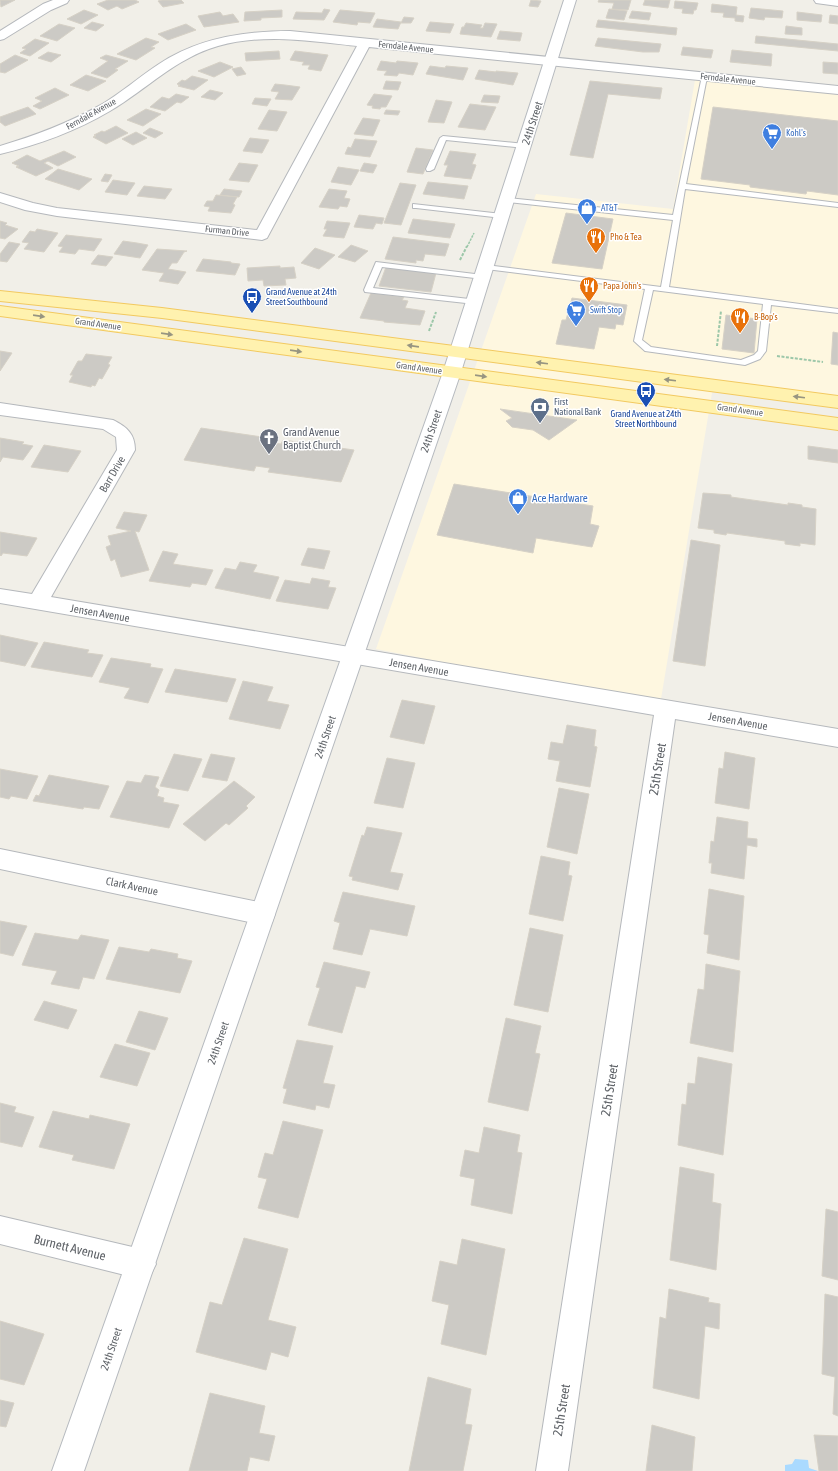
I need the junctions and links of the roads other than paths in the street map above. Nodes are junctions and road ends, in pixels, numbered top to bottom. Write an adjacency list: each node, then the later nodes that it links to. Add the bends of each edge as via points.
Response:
1 (63, 0): 5 (street)
2 (570, 0): 7 (street, 24th Street)
3 (820, 0): 4 (street)
4 (838, 2)
5 (0, 36)
6 (365, 43): 7 (street, Ferndale Avenue); 11 (street, Ferndale Avenue, via 267,35 228,39 207,45 172,61 86,118 38,139); 14 (street, Furman Drive, via 262,235 57,212 30,207)
7 (551, 61): 8 (street, Ferndale Avenue); 10 (street, 24th Street)
8 (704, 77): 9 (street, Ferndale Avenue); 13 (lane)
9 (838, 90)
10 (524, 146): 12 (lane, via 443,138); 15 (street, 24th Street)
11 (0, 150)
12 (430, 169)
13 (682, 186): 16 (lane); 19 (lane)
14 (0, 197)
15 (508, 200): 18 (street, 24th Street); 19 (lane)
16 (838, 204)
17 (416, 206): 18 (lane)
18 (502, 216): 20 (street, 24th Street)
19 (676, 218): 22 (lane)
20 (485, 272): 21 (lane); 25 (street, 24th Street); 25 (lane, via 454,273 380,264 368,290)
21 (650, 287): 22 (lane); 24 (lane, via 638,341 648,349 716,360 742,363 762,351)
22 (665, 288): 24 (lane)
23 (0, 296): 28 (main road, Grand Avenue, one-way to 23, via 162,313)
24 (767, 301): 27 (lane)
25 (475, 302): 28 (street, 24th Street)
26 (0, 311): 29 (main road, Grand Avenue, one-way to 29)
27 (838, 311)
28 (458, 352): 29 (street, 24th Street); 30 (main road, Grand Avenue, one-way to 28)
29 (452, 372): 32 (main road, Grand Avenue, one-way to 32); 35 (street, 24th Street)
30 (838, 402)
31 (0, 409): 34 (street, Barr Drive, via 106,424 120,430 126,439 126,450)
32 (838, 424)
33 (0, 596): 34 (street, Jensen Avenue)
34 (38, 602): 35 (street, Jensen Avenue)
35 (353, 656): 36 (street, Jensen Avenue); 39 (street, 24th Street)
36 (666, 709): 37 (street, Jensen Avenue); 43 (street, 25th Street)
37 (838, 738)
38 (0, 859): 39 (street, Clark Avenue)
39 (263, 914): 41 (street, 24th Street)
40 (0, 1230): 41 (street, Burnett Avenue)
41 (141, 1264): 42 (street, 24th Street)
42 (68, 1471)
43 (552, 1471)

